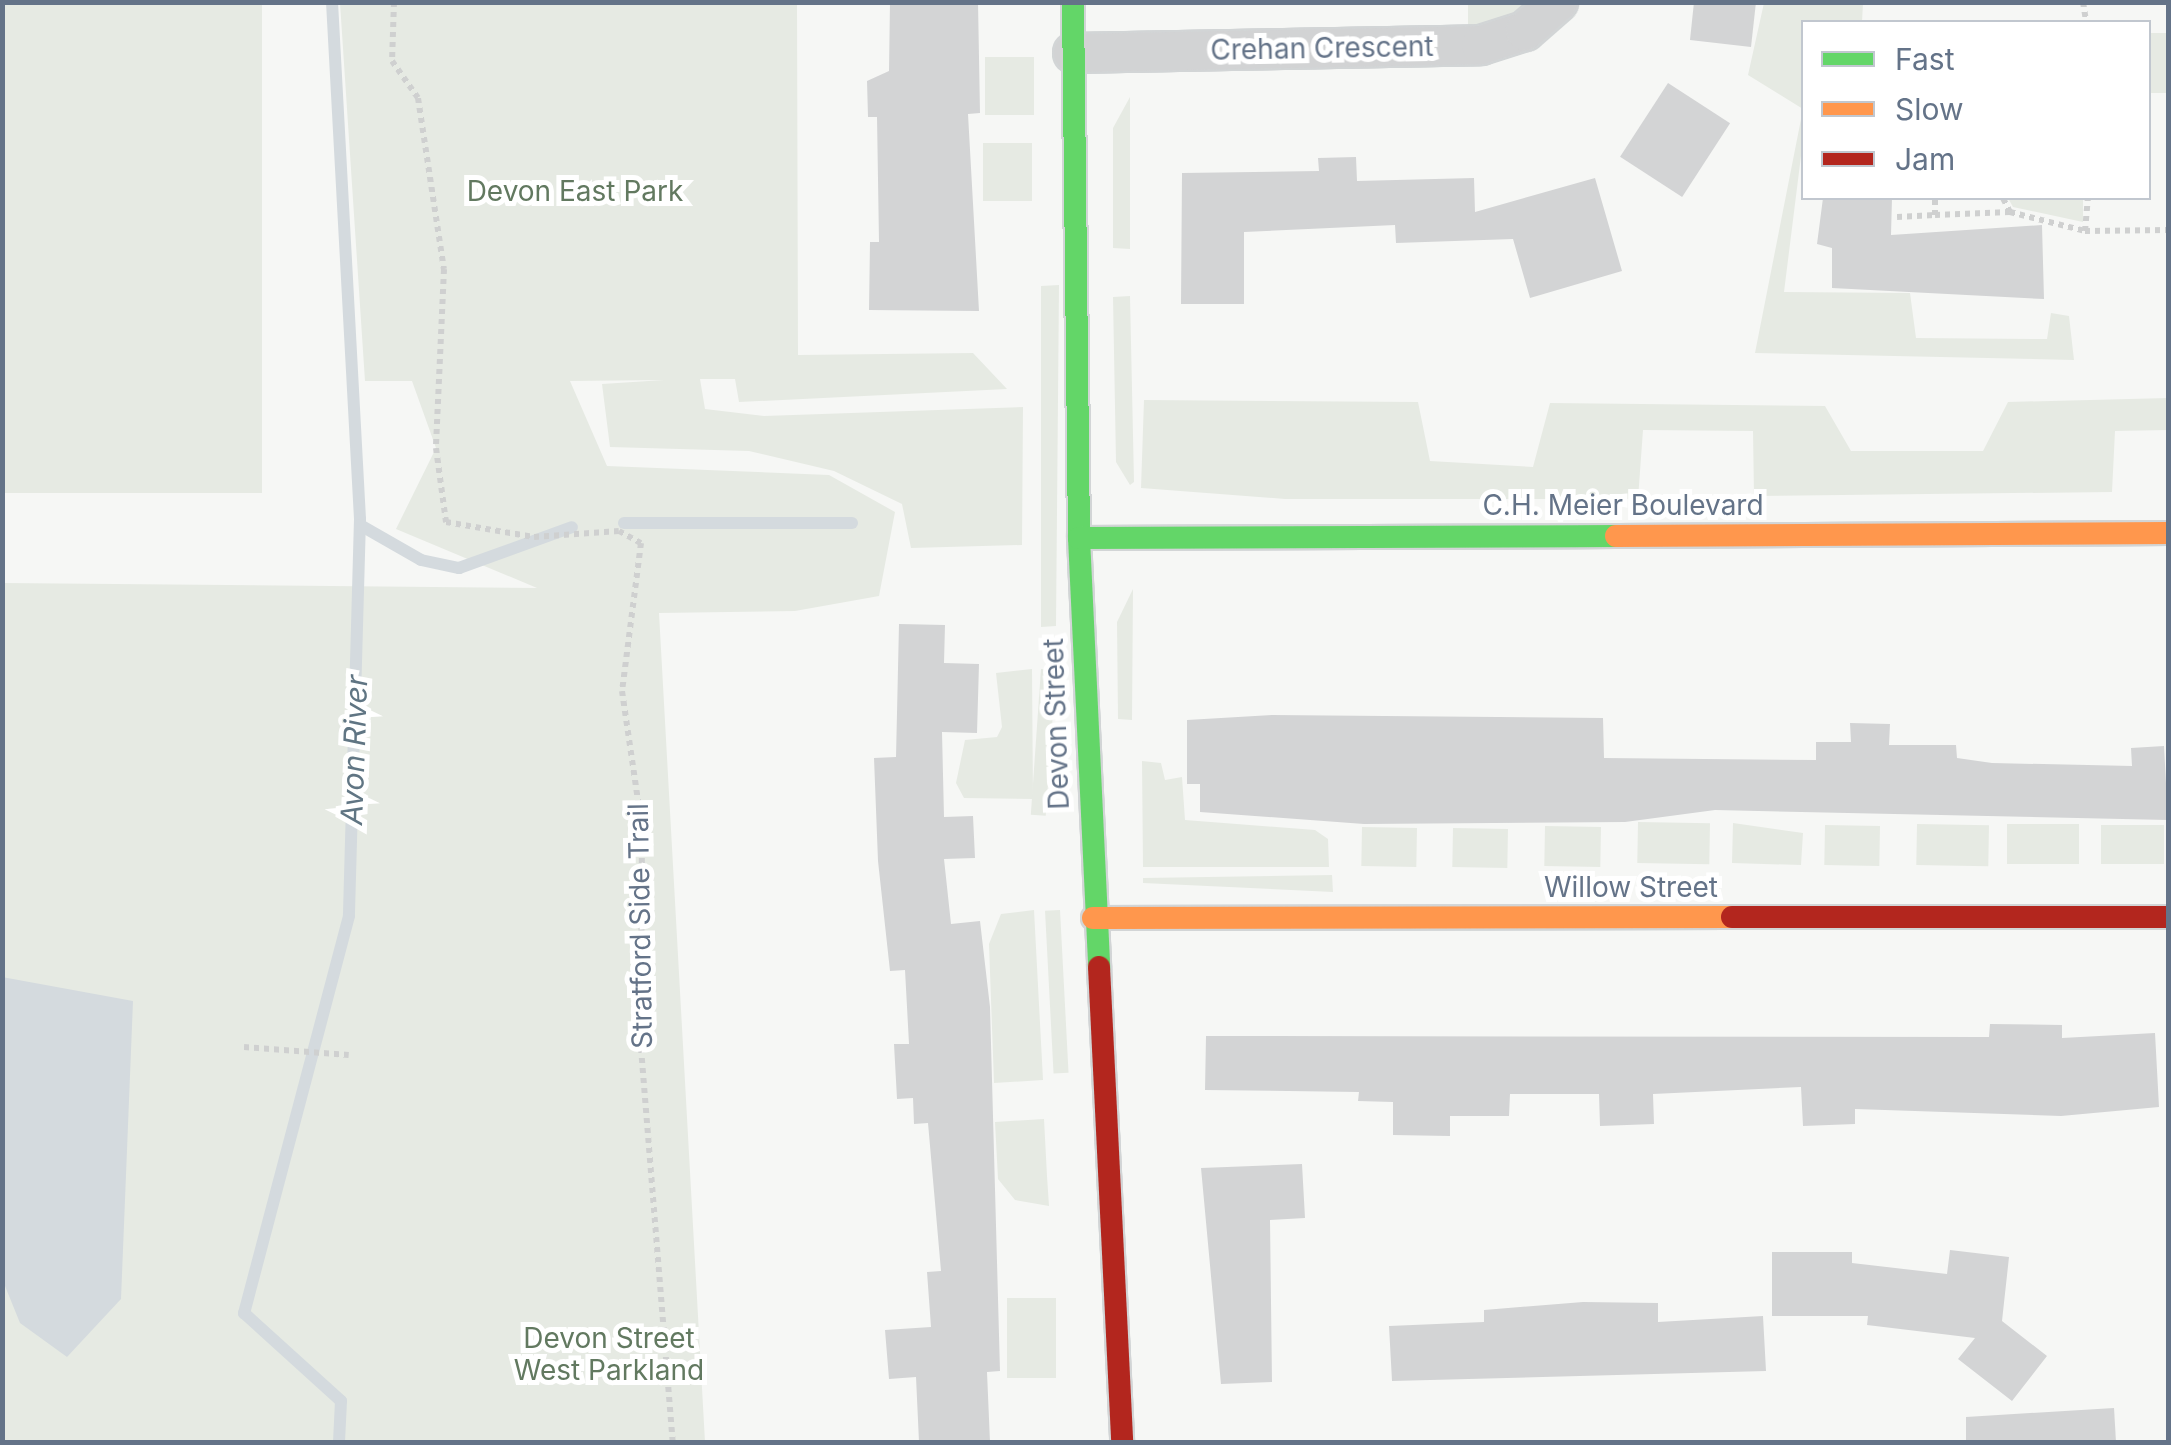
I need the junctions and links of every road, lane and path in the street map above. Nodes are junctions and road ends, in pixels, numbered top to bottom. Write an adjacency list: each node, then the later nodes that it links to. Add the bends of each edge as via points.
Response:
1 (394, 2): 19 (path, Stratford Side Trail, via 392,61 418,98 444,269 436,448 446,522 534,537 619,532 642,543 622,691 642,828 642,1048)
2 (1072, 2): 4 (street, Devon Street)
3 (1558, 2): 4 (street, Crehan Crescent, via 1526,31 1480,45)
4 (1073, 53): 14 (street, Devon Street)
5 (1934, 200): 9 (path)
6 (2004, 200): 8 (path)
7 (2088, 200): 12 (path)
8 (2010, 212): 9 (path); 12 (path)
9 (1935, 215): 10 (path)
10 (1898, 217)
11 (2168, 230): 12 (path)
12 (2086, 231)
13 (2168, 533): 14 (street, C.H. Meier Boulevard)
14 (1079, 538): 16 (street, Devon Street)
15 (2168, 917): 16 (street, Willow Street)
16 (1093, 918): 20 (street, Devon Street)
17 (244, 1046): 18 (path)
18 (349, 1056)
19 (673, 1442)
20 (1122, 1442)

